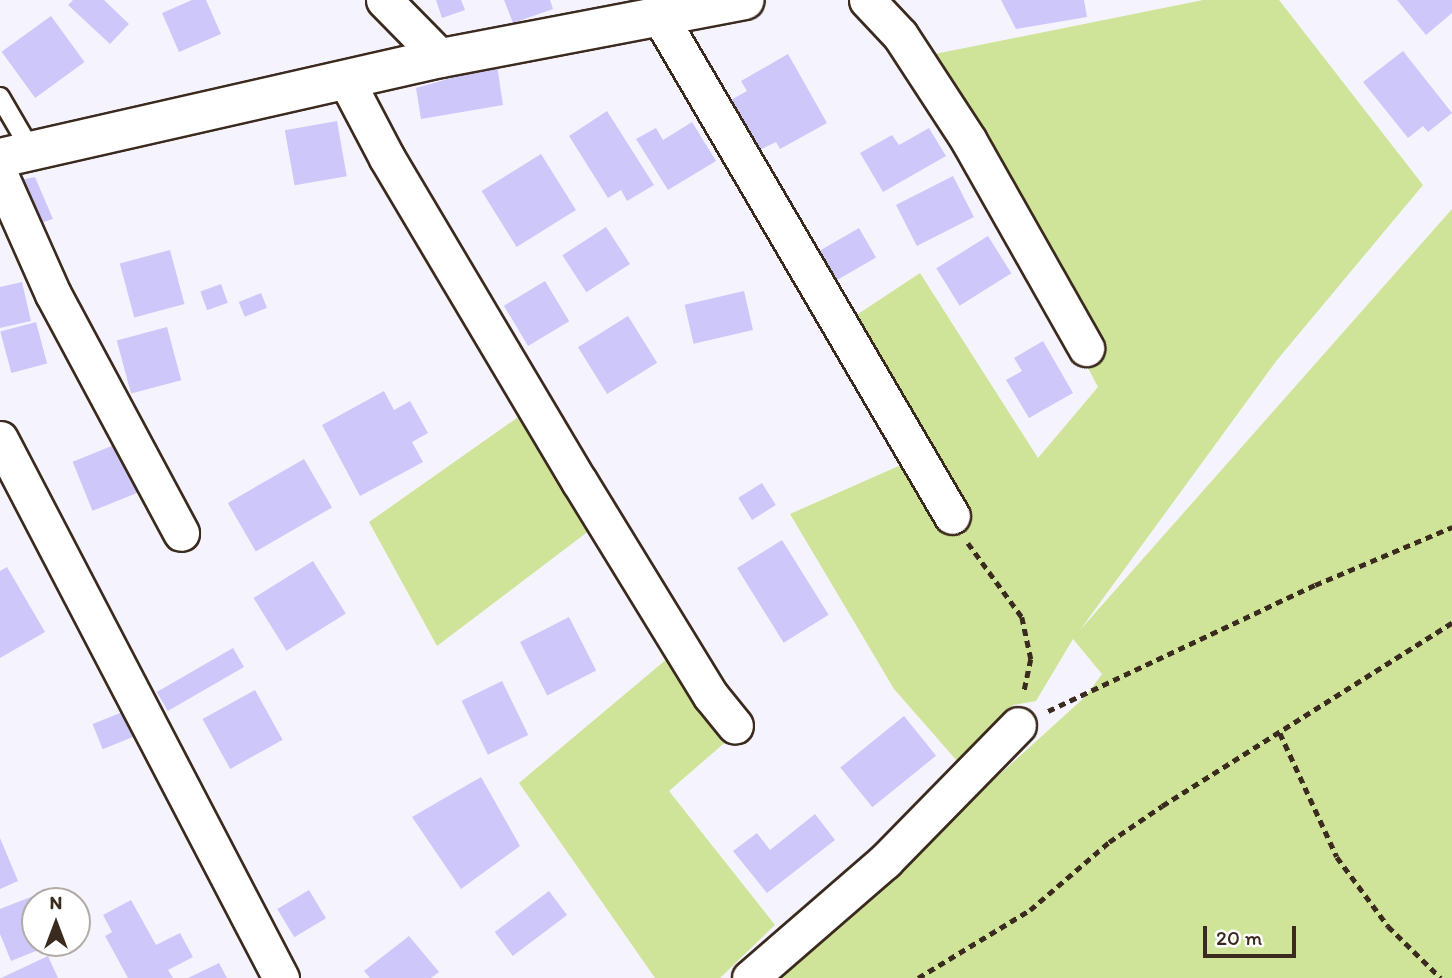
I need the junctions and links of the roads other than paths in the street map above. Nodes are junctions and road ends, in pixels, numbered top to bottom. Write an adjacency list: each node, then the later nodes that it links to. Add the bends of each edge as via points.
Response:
1 (384, 0): 5 (street)
2 (744, 0): 4 (street)
3 (867, 0): 10 (street, via 900,34 970,141)
4 (660, 17): 5 (street); 12 (street)
5 (441, 58): 6 (street)
6 (346, 80): 8 (street); 15 (street, via 387,158 579,481 711,696)
7 (0, 97): 8 (lane)
8 (16, 154)
9 (0, 175): 13 (street, via 53,294)
10 (1086, 348)
11 (0, 439): 16 (street)
12 (952, 516)
13 (181, 533)
14 (1018, 725): 17 (street, via 885,861)
15 (735, 726)
16 (281, 978)
17 (750, 978)

